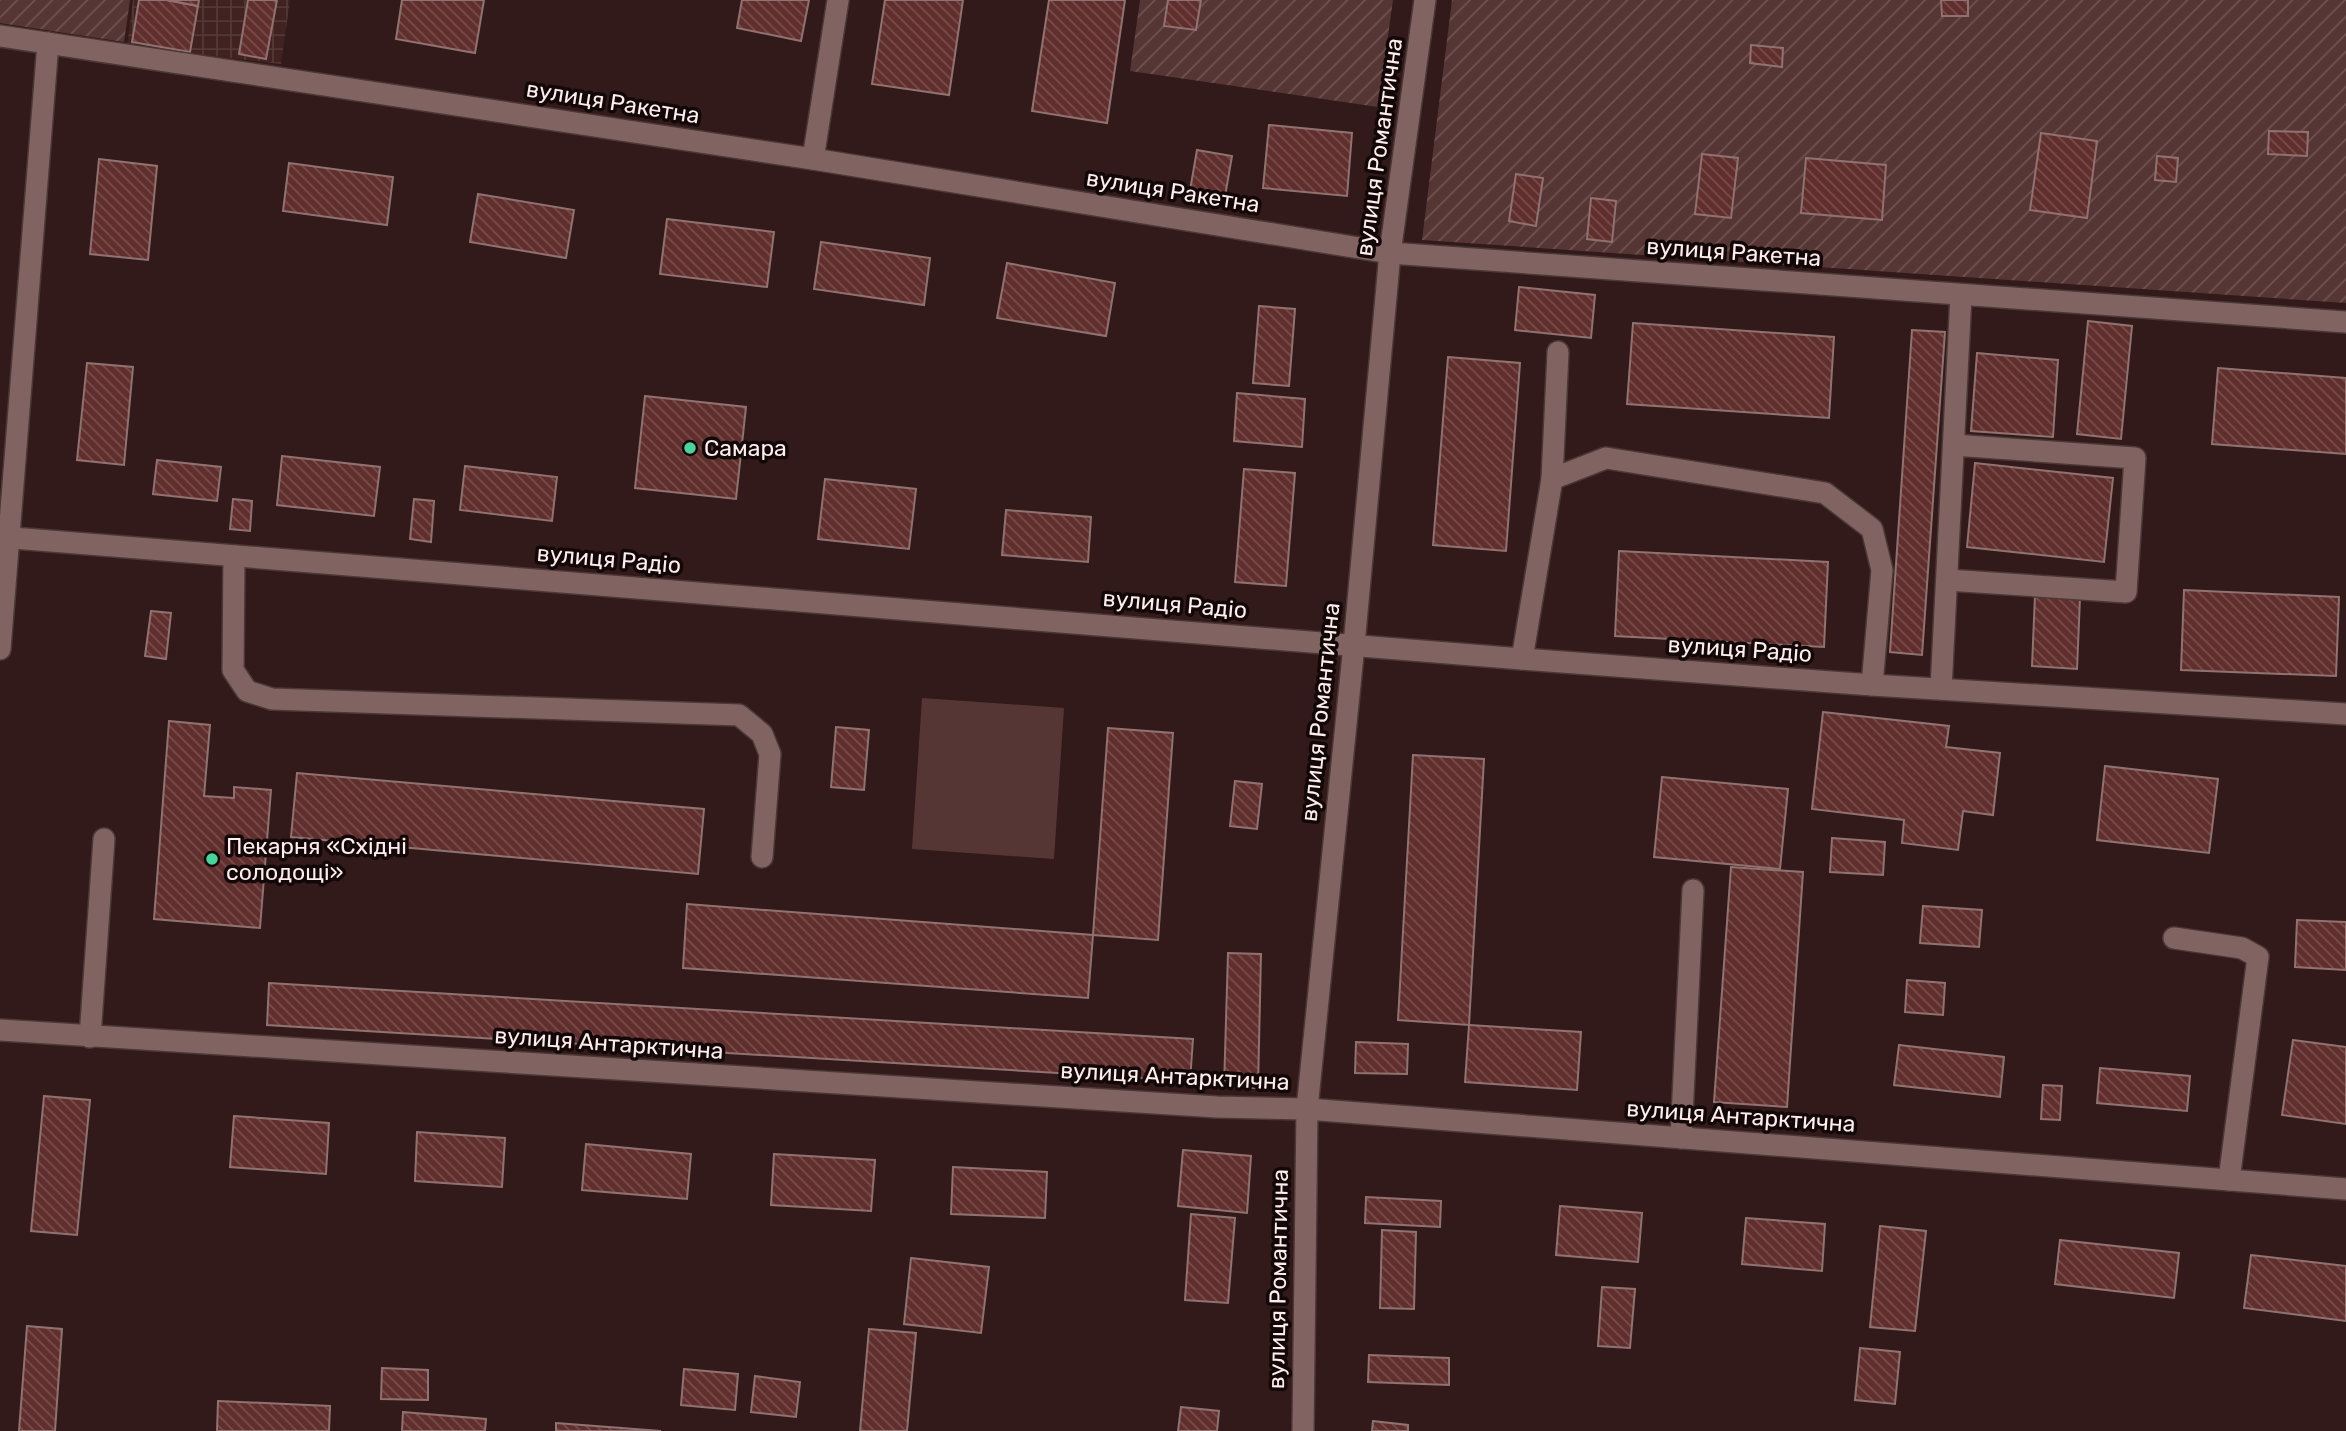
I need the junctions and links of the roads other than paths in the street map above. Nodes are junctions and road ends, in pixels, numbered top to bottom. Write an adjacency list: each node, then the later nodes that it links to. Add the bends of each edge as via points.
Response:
1 (838, 0): 5 (street)
2 (1425, 0): 6 (street, вулиця Романтична)
3 (0, 36): 4 (street, вулиця Ракетна)
4 (48, 43): 5 (street, вулиця Ракетна); 12 (street)
5 (813, 159): 6 (street, вулиця Ракетна)
6 (1390, 253): 7 (street, вулиця Ракетна); 15 (street, вулиця Романтична)
7 (1961, 295): 8 (street, вулиця Ракетна); 10 (street)
8 (2346, 322)
9 (1558, 352): 11 (street)
10 (1954, 445): 14 (street); 14 (street, via 2135,458 2126,592)
11 (1552, 479): 17 (street); 18 (street, via 1606,458 1825,494 1872,528 1881,570)
12 (4, 537): 13 (street, вулиця Радіо); 16 (street)
13 (234, 556): 15 (street, вулиця Радіо); 22 (street, via 233,670 247,691 272,699 739,715 762,734 771,754)
14 (1947, 580): 19 (street)
15 (1354, 645): 17 (street, вулиця Радіо); 27 (street, вулиця Романтична)
16 (0, 649)
17 (1522, 659): 18 (street, вулиця Радіо)
18 (1872, 685): 19 (street, вулиця Радіо)
19 (1941, 689): 20 (street, вулиця Радіо)
20 (2346, 714)
21 (104, 839): 26 (street)
22 (762, 857)
23 (1693, 890): 28 (street)
24 (2174, 937): 29 (street, via 2242,948 2258,957)
25 (0, 1030): 26 (street, вулиця Антарктична)
26 (90, 1037): 27 (street, вулиця Антарктична)
27 (1307, 1109): 28 (street, вулиця Антарктична); 31 (street, вулиця Романтична)
28 (1681, 1138): 29 (street, вулиця Антарктична)
29 (2229, 1180): 30 (street, вулиця Антарктична)
30 (2346, 1188)
31 (1303, 1431)

